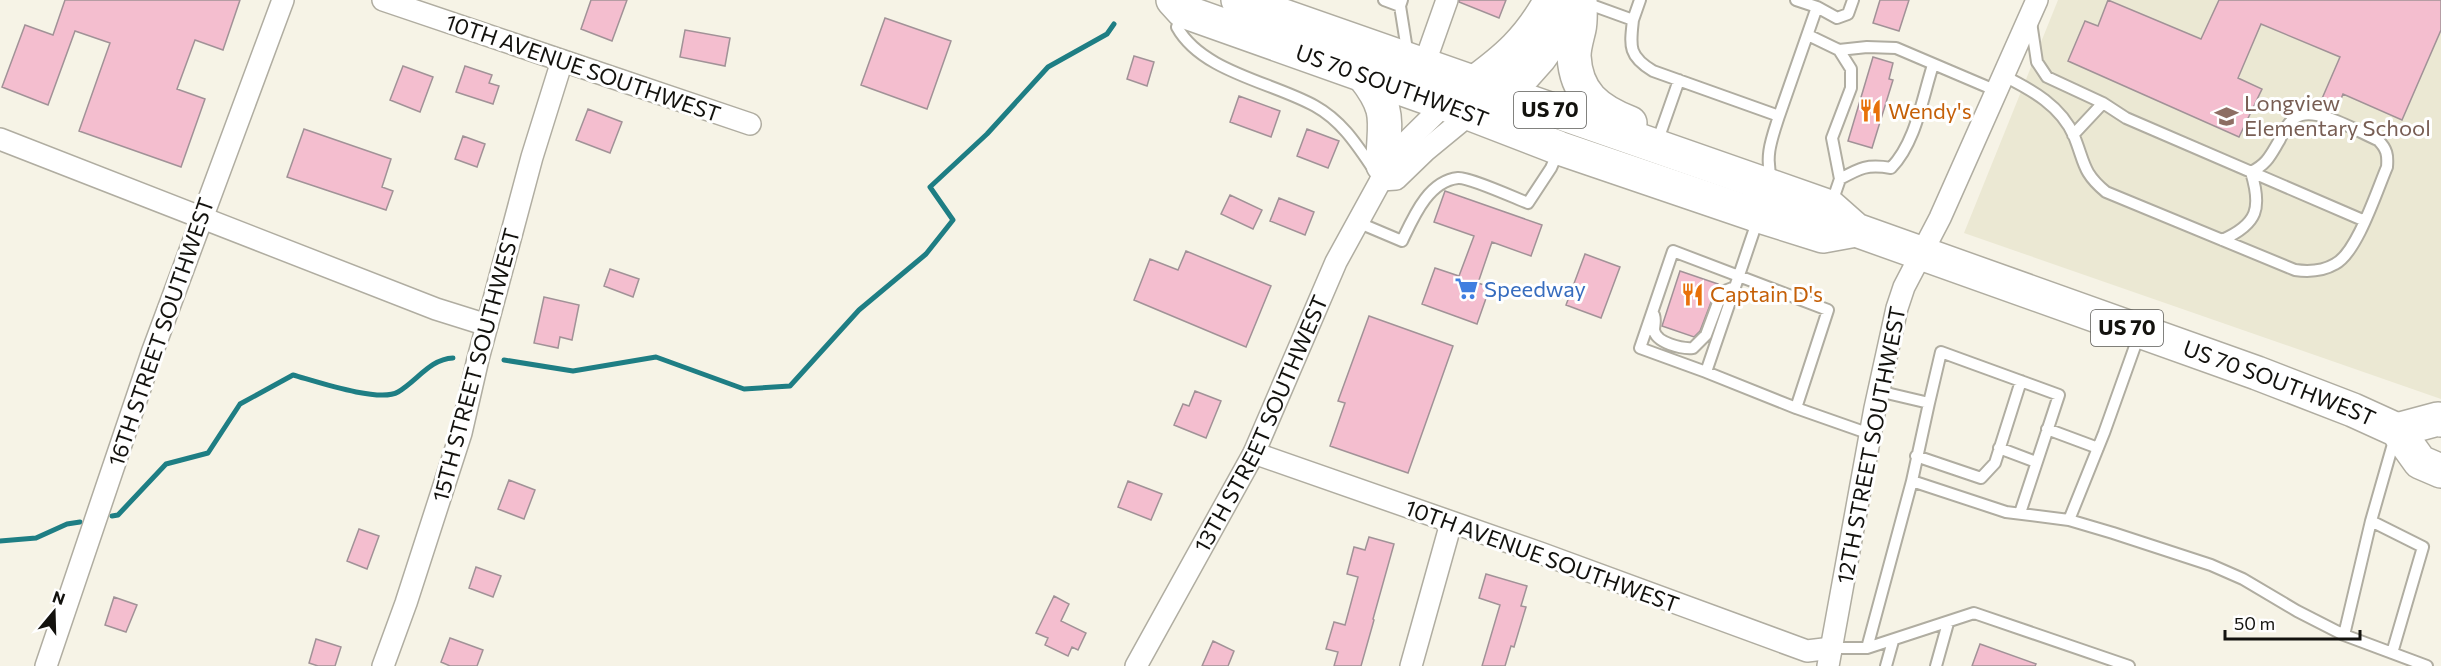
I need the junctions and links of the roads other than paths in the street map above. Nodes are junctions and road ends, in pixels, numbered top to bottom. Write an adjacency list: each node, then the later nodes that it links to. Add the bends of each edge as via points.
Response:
1 (283, 0): 38 (street, 16TH STREET SOUTHWEST)
2 (383, 0): 19 (street, 10TH AVENUE SOUTHWEST)
3 (1238, 0): 13 (main road, US 70 SOUTHWEST / US 70)
4 (1384, 0): 11 (lane)
5 (1447, 0): 20 (street)
6 (1551, 0): 25 (main road, 13TH STREET SOUTHWEST, via 1527,36)
7 (1580, 0): 16 (lane); 25 (main road, 13TH STREET SOUTHWEST, via 1524,75); 29 (main road, via 1574,56 1583,92 1606,112)
8 (1640, 0): 16 (lane)
9 (1796, 0): 14 (lane)
10 (1853, 0): 14 (lane, via 1848,14 1838,18)
11 (1401, 3): 20 (lane)
12 (1178, 5): 22 (main road, US 70 SOUTHWEST / US 70); 34 (lane, via 1177,27 1206,58 1315,106 1344,129)
13 (1271, 5): 20 (main road, US 70 SOUTHWEST / US 70)
14 (1817, 8): 17 (lane)
15 (2034, 8): 24 (street, 12TH STREET SOUTHWEST); 26 (lane, via 2037,62 2041,70 2060,85)
16 (1633, 20): 23 (lane, via 1630,48 1639,63)
17 (1808, 35): 18 (lane); 27 (lane)
18 (1839, 50): 21 (lane, via 1896,48); 36 (lane, via 1851,69 1851,88 1832,138)
19 (562, 61): 28 (street, 10TH AVENUE SOUTHWEST); 47 (street, 15TH STREET SOUTHWEST)
20 (1416, 63): 25 (main road, US 70 SOUTHWEST / US 70)
21 (1933, 65): 24 (lane); 36 (lane, via 1900,158 1891,168 1862,167)
22 (1364, 76): 25 (main road, US 70 SOUTHWEST / US 70); 34 (main road, via 1382,102)
23 (1679, 80): 27 (lane); 29 (lane)
24 (2000, 83): 30 (lane, via 2033,90 2050,103); 43 (street, 12TH STREET SOUTHWEST)
25 (1472, 98): 32 (main road, US 70 SOUTHWEST / US 70); 34 (street, 13TH STREET SOUTHWEST); 35 (main road, US 70 SOUTHWEST / US 70)
26 (2103, 103): 30 (lane); 33 (lane, via 2126,118)
27 (1779, 116): 35 (lane, via 1768,149)
28 (750, 124)
29 (1660, 134): 35 (main road, via 1733,160)
30 (2073, 135): 42 (lane, via 2091,179 2106,192)
31 (0, 139): 38 (street)
32 (1559, 148): 37 (main road, US 70 SOUTHWEST / US 70); 40 (lane, via 1528,203 1460,178 1445,183 1422,202 1402,241)
33 (2251, 172): 39 (lane); 39 (lane, via 2264,165 2295,117 2307,113 2320,115 2378,140 2388,155 2387,167); 42 (lane, via 2257,208 2239,232)
34 (1382, 173): 40 (street, 13TH STREET SOUTHWEST)
35 (1765, 184): 36 (main road, US 70 SOUTHWEST / US 70)
36 (1835, 193): 41 (main road, US 70 SOUTHWEST / US 70)
37 (1759, 216): 41 (main road, US 70 SOUTHWEST / US 70, via 1823,236); 44 (lane)
38 (201, 217): 47 (street); 75 (street, 16TH STREET SOUTHWEST)
39 (2365, 220): 42 (lane, via 2353,245 2337,264 2309,272)
40 (1357, 222): 60 (street, 13TH STREET SOUTHWEST)
41 (1856, 230): 43 (main road, US 70 SOUTHWEST / US 70)
42 (2222, 240)
43 (1922, 253): 48 (main road, US 70 SOUTHWEST / US 70); 51 (street, 12TH STREET SOUTHWEST, via 1897,308)
44 (1739, 275): 45 (lane); 46 (lane, via 1673,251); 53 (lane, via 1828,310)
45 (1735, 286): 46 (lane, via 1722,292 1706,335 1693,348 1657,336); 49 (lane)
46 (1653, 309): 49 (lane, via 1640,348)
47 (487, 326): 76 (street, 15TH STREET SOUTHWEST, via 461,433)
48 (2140, 332): 56 (main road, US 70 SOUTHWEST / US 70); 59 (lane)
49 (1706, 372): 53 (lane)
50 (2021, 381): 52 (lane, via 1941,352); 55 (lane, via 2059,395); 58 (lane)
51 (1878, 391): 52 (lane); 57 (street, 12TH STREET SOUTHWEST)
52 (1929, 403): 61 (lane)
53 (1796, 408): 57 (lane)
54 (2441, 420): 56 (main road, US 70 SOUTHWEST)
55 (2047, 429): 59 (lane); 62 (lane)
56 (2397, 429): 63 (main road, US 70 SOUTHWEST, via 2420,462); 67 (lane)
57 (1870, 434): 74 (street, 12TH STREET SOUTHWEST)
58 (1999, 448): 61 (lane, via 1995,463 1981,478); 62 (lane)
59 (2098, 448): 66 (lane)
60 (1254, 453): 68 (street, 10TH AVENUE SOUTHWEST); 77 (street, 13TH STREET SOUTHWEST)
61 (1916, 456): 64 (lane)
62 (2036, 462): 65 (lane)
63 (2441, 471)
64 (1912, 481): 65 (lane, via 2006,512); 72 (lane)
65 (2020, 513): 66 (lane)
66 (2069, 520): 70 (lane, via 2211,565)
67 (2371, 521): 70 (lane); 73 (lane, via 2423,546)
68 (1451, 523): 74 (street, 10TH AVENUE SOUTHWEST); 78 (street)
69 (1948, 623): 71 (lane); 80 (lane); 81 (lane, via 1974,613)
70 (2344, 634): 73 (lane)
71 (1893, 641): 72 (lane); 79 (lane)
72 (1867, 648): 74 (lane)
73 (2392, 653): 82 (lane)
74 (1830, 657)
75 (46, 666)
76 (383, 666)
77 (1136, 666)
78 (1411, 666)
79 (1886, 666)
80 (1936, 666)
81 (2129, 666)
82 (2427, 666)

